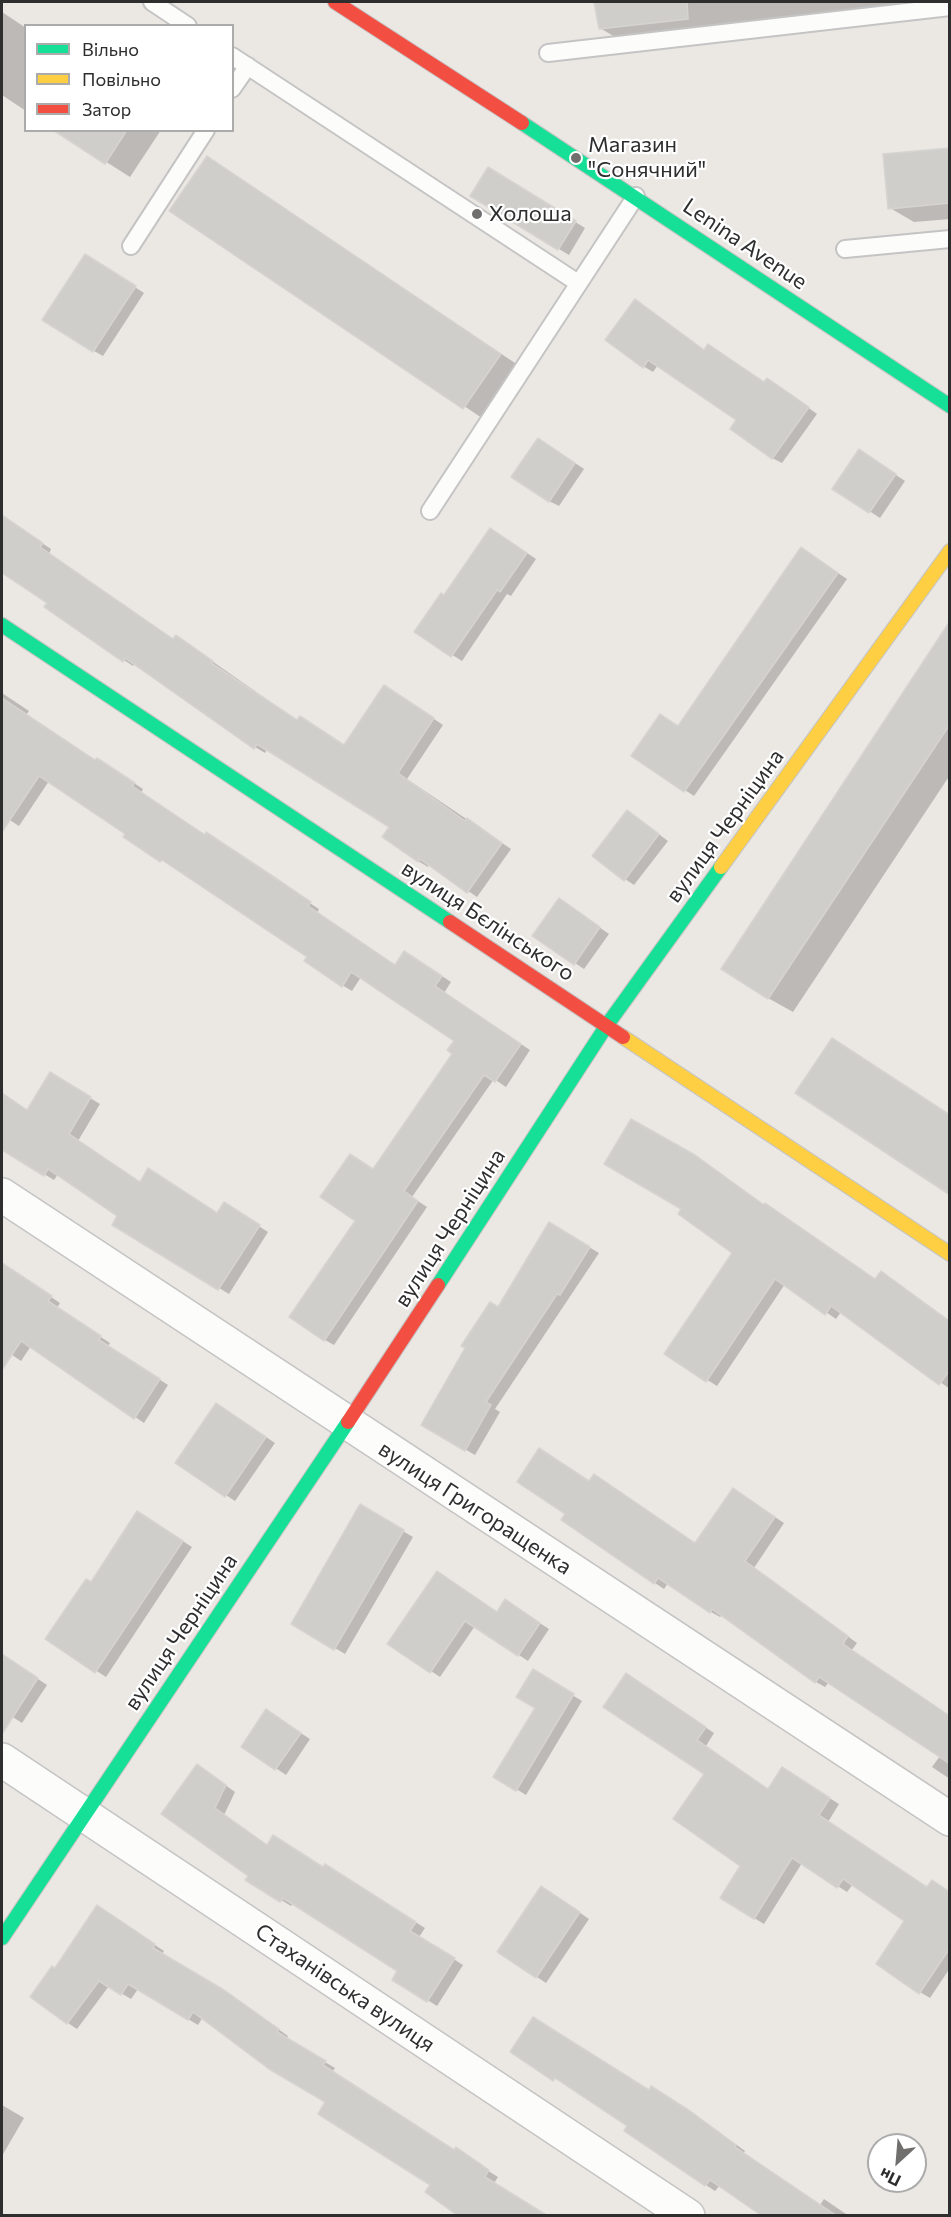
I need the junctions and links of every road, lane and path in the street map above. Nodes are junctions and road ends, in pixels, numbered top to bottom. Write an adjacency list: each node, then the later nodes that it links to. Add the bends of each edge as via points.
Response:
1 (152, 2): 4 (lane)
2 (335, 2): 10 (street, Lenina Avenue)
3 (950, 7): 5 (lane)
4 (185, 24)
5 (548, 53)
6 (234, 57): 7 (lane)
7 (248, 66): 8 (lane); 14 (lane)
8 (234, 86)
9 (205, 132): 12 (lane)
10 (636, 196): 14 (lane); 15 (street, Lenina Avenue)
11 (950, 239): 13 (lane)
12 (131, 246)
13 (845, 249)
14 (578, 283): 16 (lane)
15 (950, 406)
16 (430, 510)
17 (950, 551): 19 (street, вулиця Черніцина)
18 (2, 625): 19 (street, вулиця Бєлінського)
19 (607, 1025): 21 (street, вулиця Бєлінського); 22 (street, вулиця Черніцина)
20 (2, 1195): 22 (street, вулиця Григоращенка)
21 (950, 1254)
22 (347, 1424): 24 (street, вулиця Черніцина); 25 (street, вулиця Григоращенка)
23 (2, 1760): 24 (street, Стаханівська вулиця)
24 (83, 1814): 26 (street, вулиця Черніцина); 27 (street, Стаханівська вулиця)
25 (950, 1819)
26 (2, 1938)
27 (688, 2216)

